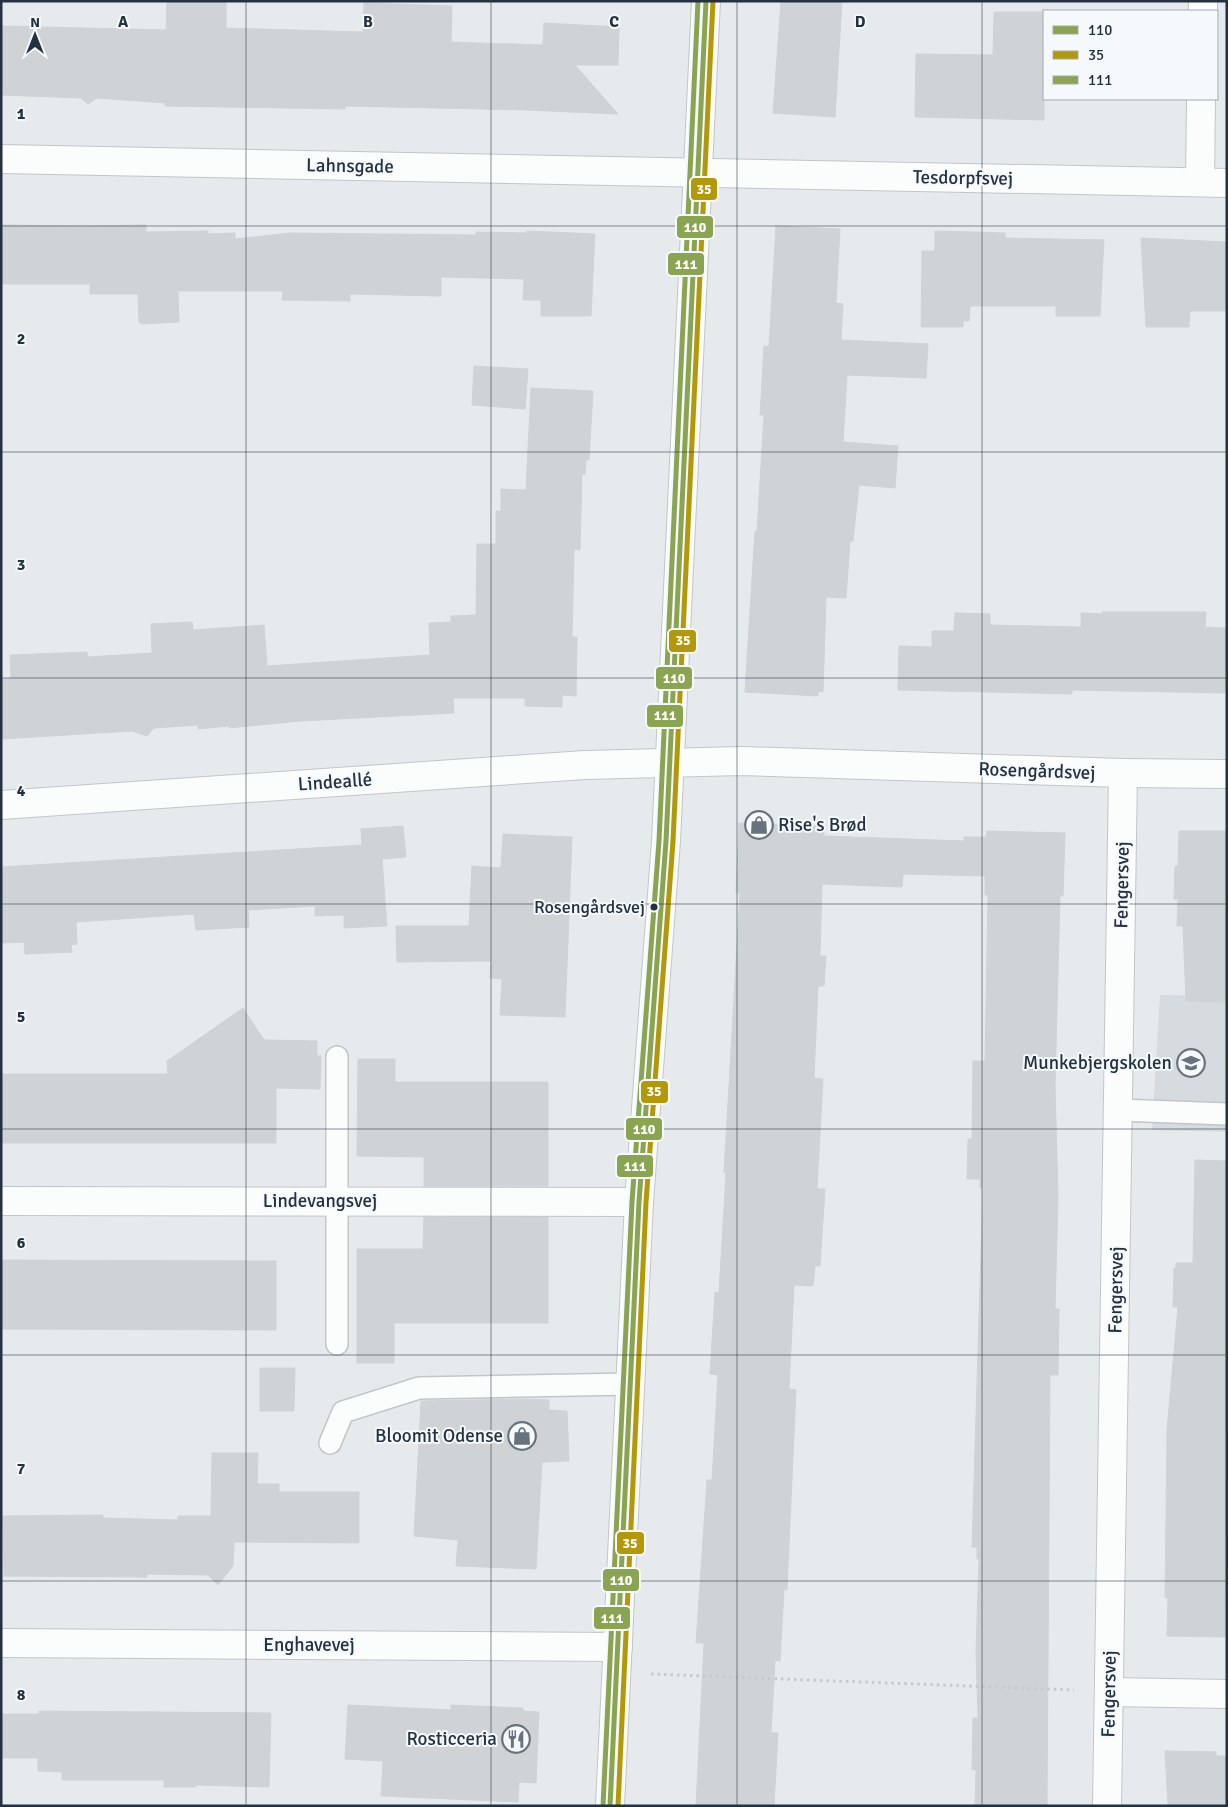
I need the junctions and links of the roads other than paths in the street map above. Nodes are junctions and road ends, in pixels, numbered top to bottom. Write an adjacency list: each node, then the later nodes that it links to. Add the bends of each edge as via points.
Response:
1 (706, 1): 4 (street)
2 (1201, 100): 5 (street)
3 (1, 159): 4 (street, Lahnsgade)
4 (698, 174): 5 (street, Tesdorpfsvej); 7 (street)
5 (1200, 182): 6 (street, Tesdorpfsvej)
6 (1227, 183)
7 (668, 762): 8 (street, Rosengårdsvej, via 742,761); 10 (street, Lindeallé, via 593,764); 16 (street, via 666,841)
8 (1123, 773): 9 (street, Rosengårdsvej); 12 (street, Fengersvej)
9 (1227, 774)
10 (1, 805)
11 (337, 1057): 15 (lane)
12 (1119, 1110): 13 (lane); 22 (street, Fengersvej)
13 (1227, 1114)
14 (1, 1201): 15 (street, Lindevangsvej)
15 (337, 1201): 16 (street, Lindevangsvej); 17 (lane)
16 (639, 1202): 18 (street)
17 (337, 1344)
18 (630, 1384): 19 (lane, via 419,1388 343,1412); 21 (street)
19 (330, 1443)
20 (1, 1643): 21 (street, Enghavevej)
21 (617, 1660): 24 (street)
22 (1110, 1692): 23 (street); 25 (street, Fengersvej)
23 (1227, 1694)
24 (610, 1806)
25 (1107, 1806)

